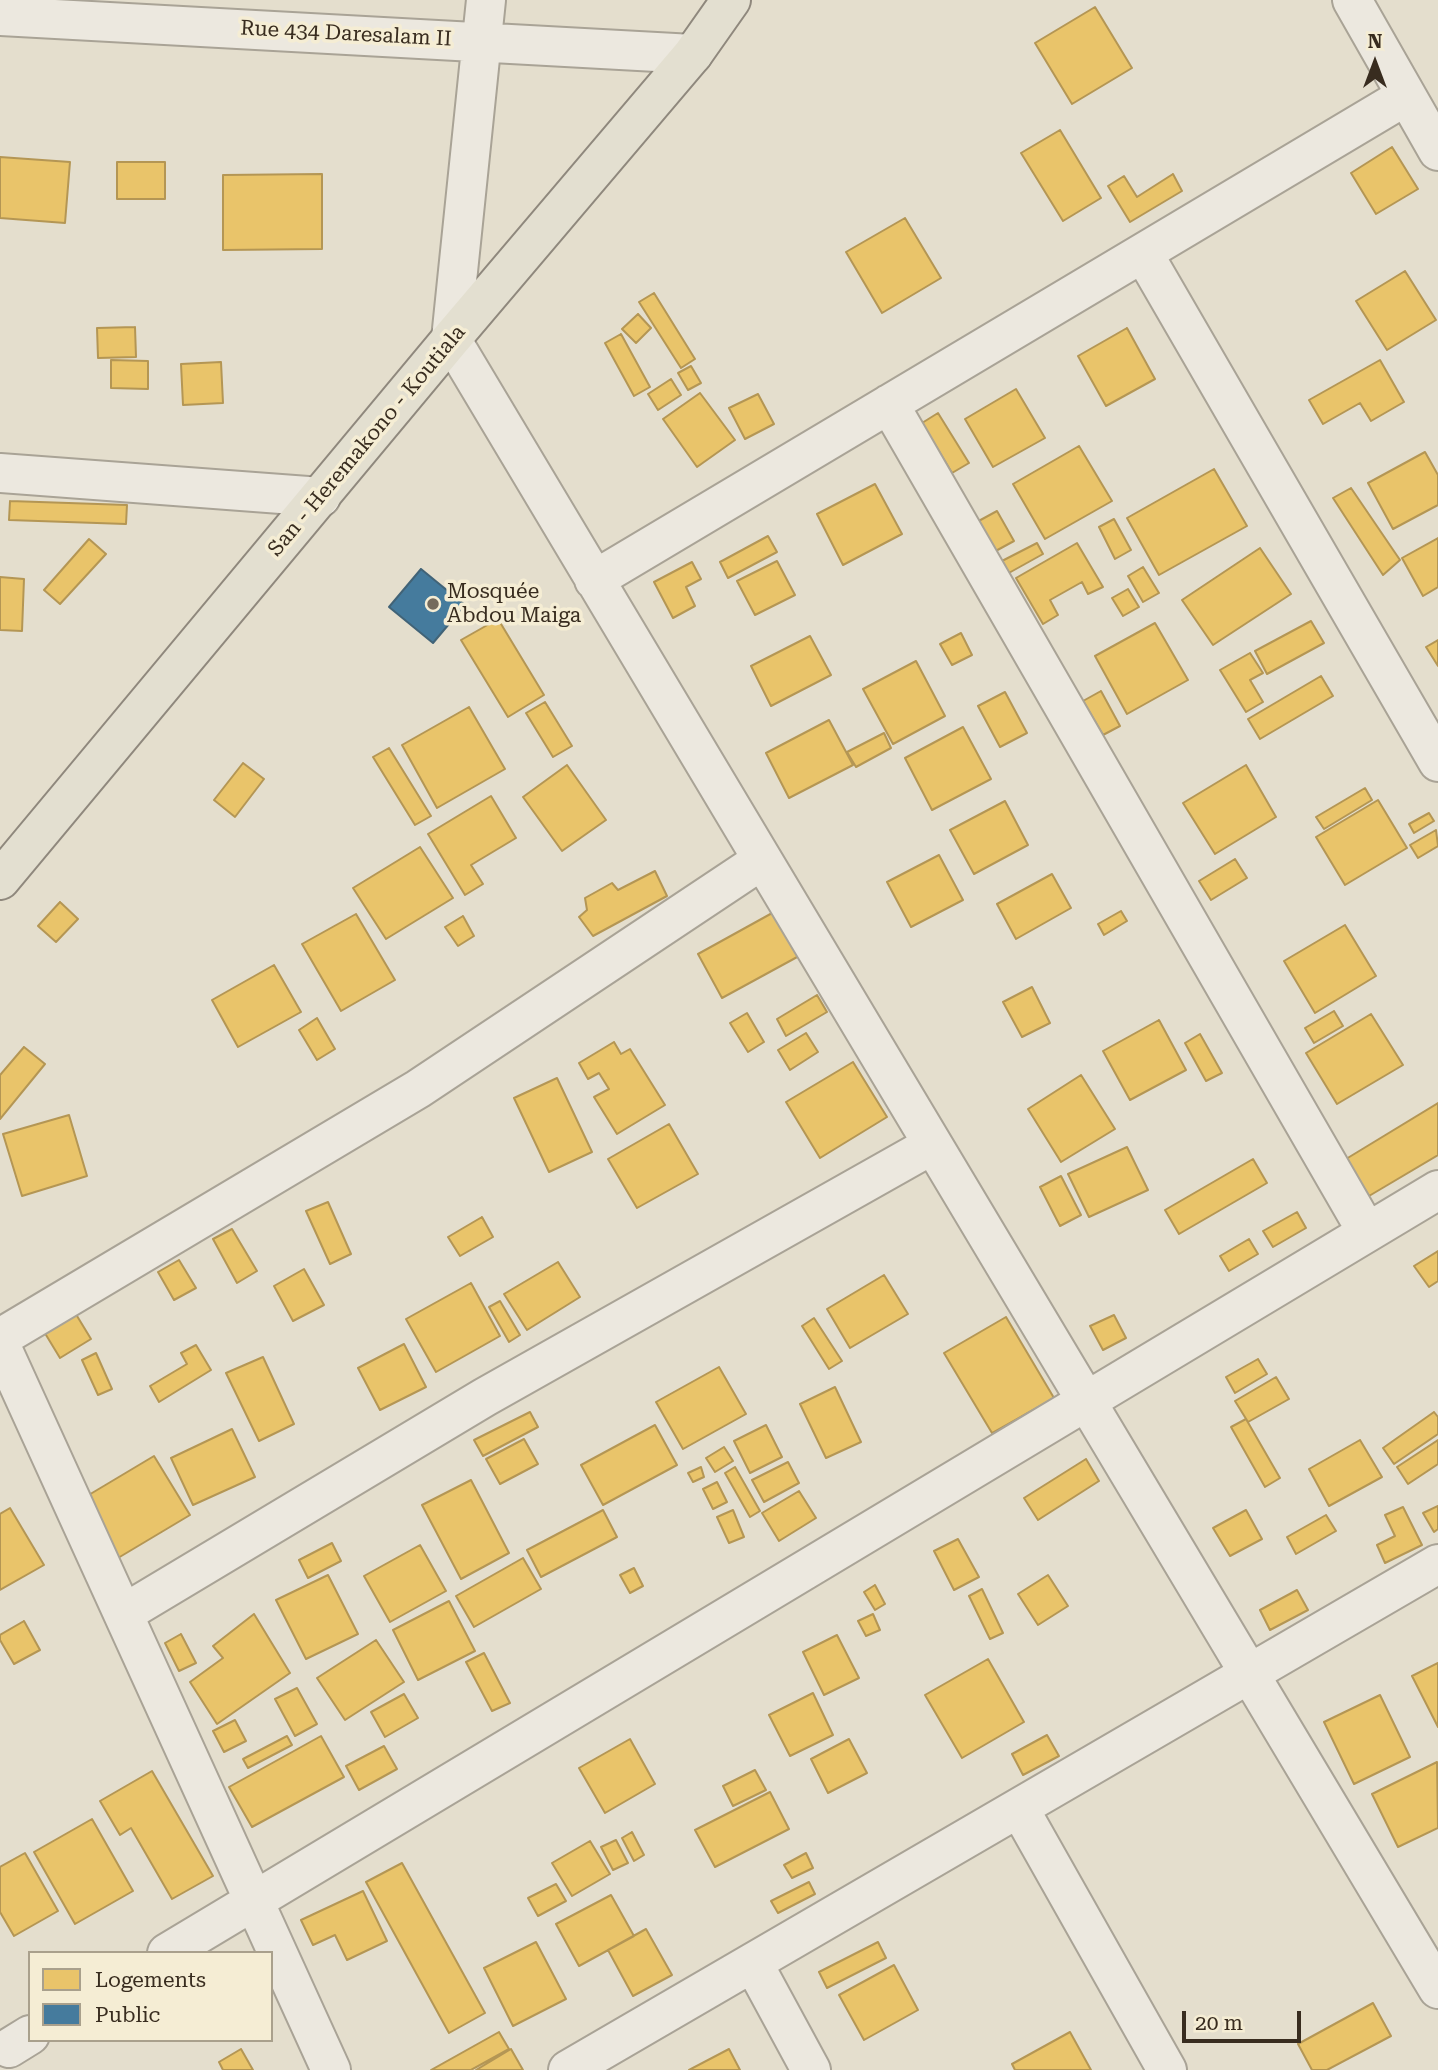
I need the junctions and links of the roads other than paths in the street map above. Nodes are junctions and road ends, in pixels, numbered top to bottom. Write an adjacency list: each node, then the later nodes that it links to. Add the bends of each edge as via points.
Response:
1 (486, 0): 5 (street)
2 (731, 0): 6 (main road, San - Heremakono - Koutiala)
3 (1352, 0): 7 (street)
4 (0, 16): 5 (street, Rue 434 Daresalam II)
5 (482, 41): 6 (street, Rue 434 Daresalam II); 10 (street)
6 (693, 54): 10 (main road, San - Heremakono - Koutiala)
7 (1406, 96): 8 (street); 9 (street)
8 (1438, 151)
9 (1143, 253): 11 (street); 15 (street)
10 (451, 340): 13 (main road, San - Heremakono - Koutiala); 14 (street)
11 (889, 404): 14 (street); 20 (street)
12 (0, 473): 13 (street)
13 (320, 497): 17 (main road, San - Heremakono - Koutiala)
14 (594, 580): 16 (street)
15 (1438, 762)
16 (762, 860): 18 (street); 21 (street, via 418,1088)
17 (0, 880)
18 (933, 1145): 23 (street); 25 (street, via 485,1397)
19 (1438, 1190): 20 (street)
20 (1367, 1232): 23 (street)
21 (0, 1338)
22 (0, 1344): 25 (street)
23 (1086, 1401): 26 (street); 28 (street)
24 (1438, 1564): 26 (street)
25 (123, 1614): 28 (street)
26 (1250, 1674): 27 (street); 31 (street)
27 (1019, 1808): 30 (street); 35 (street)
28 (254, 1900): 29 (street); 32 (street)
29 (170, 1951)
30 (753, 1963): 33 (street); 34 (street)
31 (1432, 1966)
32 (331, 2070)
33 (569, 2070)
34 (811, 2070)
35 (1167, 2070)

